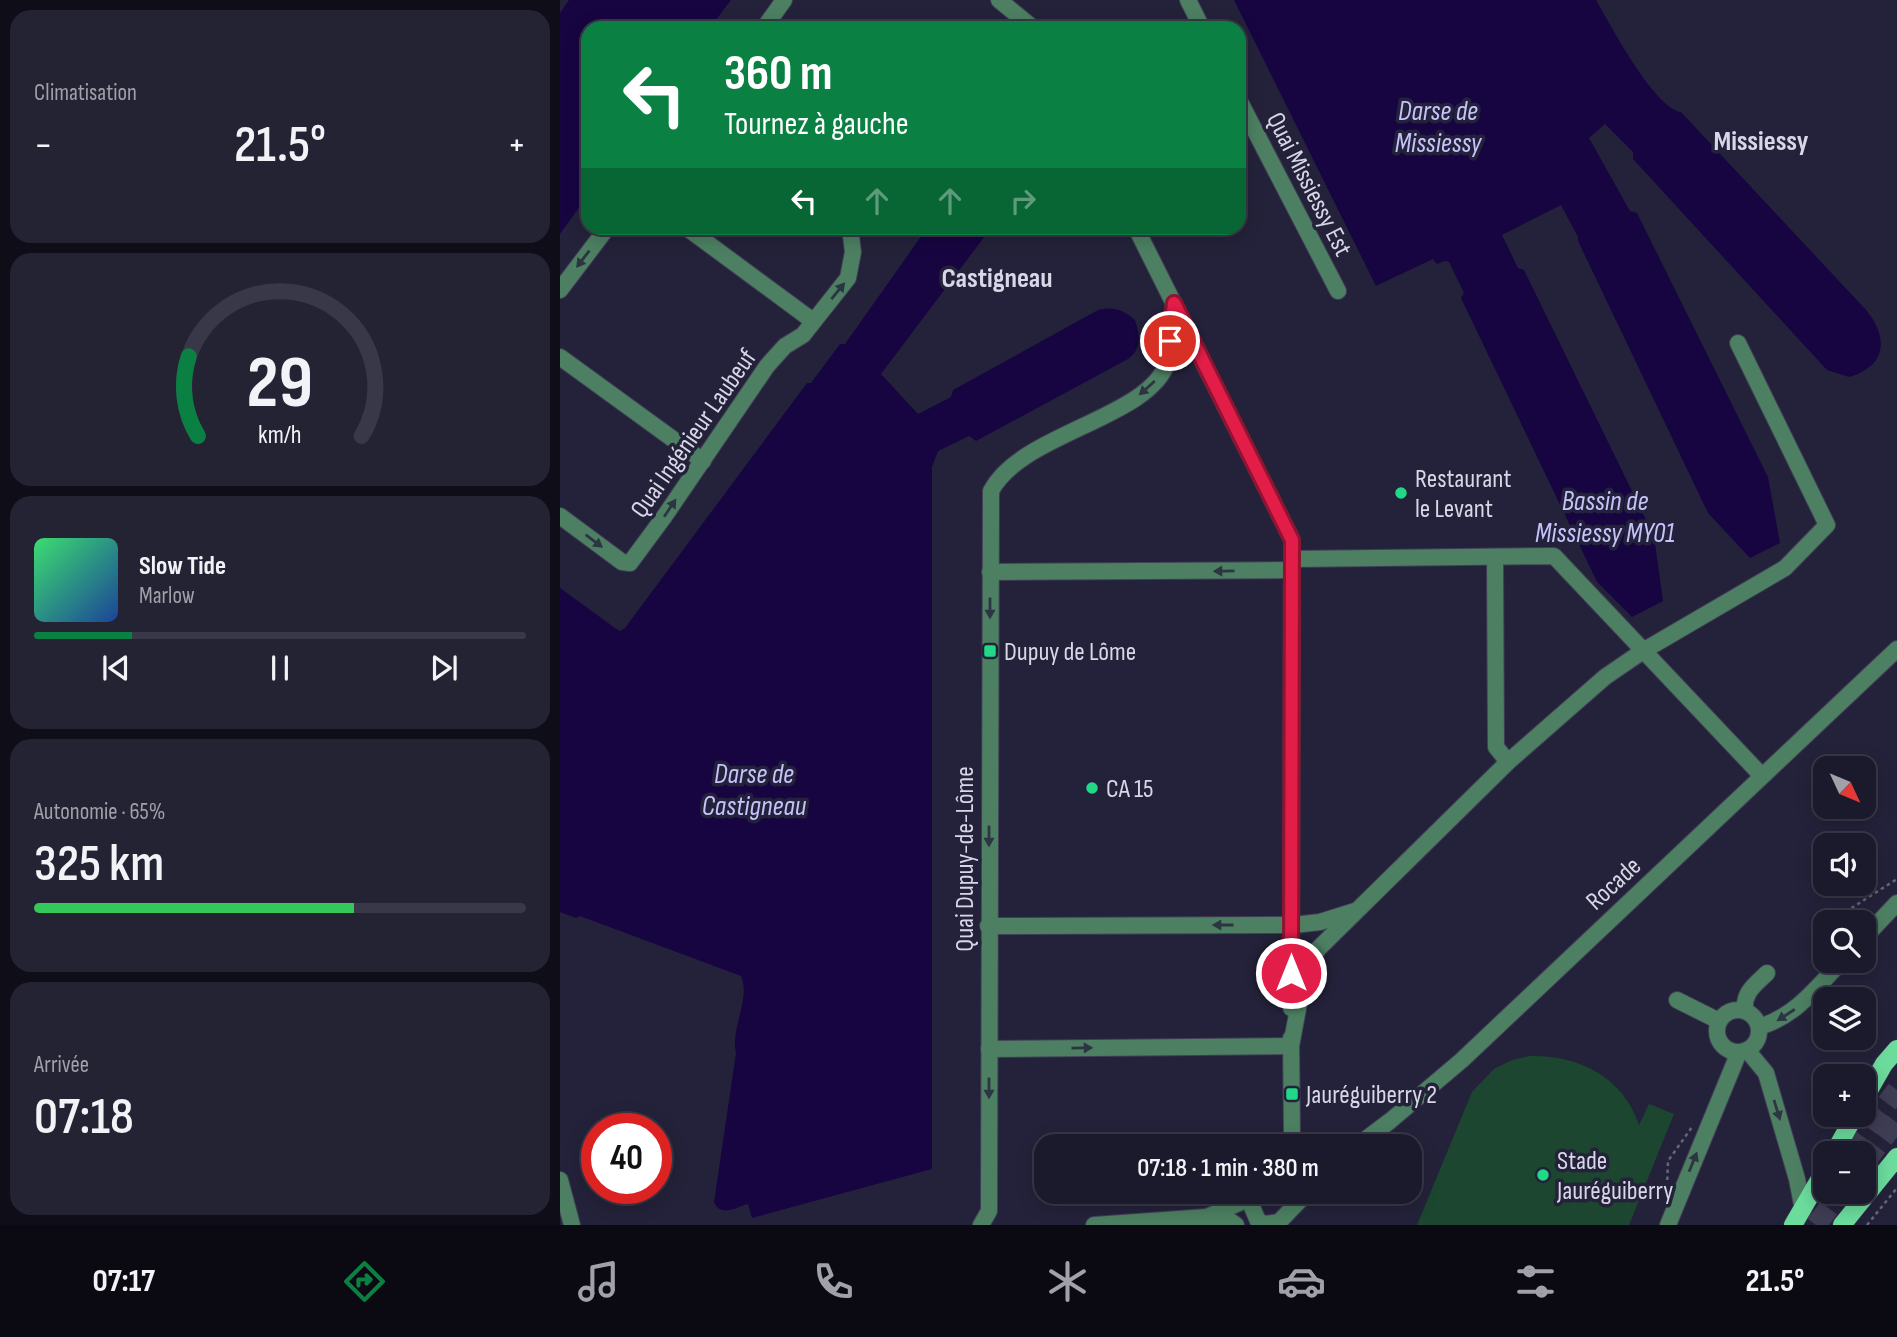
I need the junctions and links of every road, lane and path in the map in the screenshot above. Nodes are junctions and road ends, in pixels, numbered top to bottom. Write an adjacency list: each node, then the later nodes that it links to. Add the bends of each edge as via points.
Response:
1 (784, 0): 4 (street)
2 (999, 0): 5 (street)
3 (1188, 0): 6 (street)
4 (769, 21)
5 (1027, 21)
6 (1198, 21)
7 (1246, 114): 13 (street, Quai Missiessy Est)
8 (602, 235): 12 (street, one-way to 12)
9 (697, 235): 15 (street)
10 (851, 235): 15 (street, Quai Ingénieur Laubeuf, one-way to 10, via 848,278)
11 (1140, 235): 14 (street)
12 (560, 290)
13 (1338, 291)
14 (1174, 303): 21 (street, via 1292,540); 22 (street, Quai Dupuy-de-Lôme, one-way to 22, via 1168,360 1152,383 1126,403 1019,460 990,491)
15 (814, 321): 18 (street, Quai Ingénieur Laubeuf, via 767,366)
16 (1738, 343): 24 (street, via 1828,525 1785,568)
17 (560, 357): 18 (street)
18 (703, 461): 19 (street, Quai Ingénieur Laubeuf, one-way to 18, via 630,564)
19 (560, 516)
20 (1495, 557): 21 (street); 24 (street, via 1554,556); 25 (street, via 1496,747)
21 (1292, 565): 22 (street, one-way to 22); 31 (street)
22 (990, 572): 32 (street, Quai Dupuy-de-Lôme, one-way to 32)
23 (1897, 649): 26 (street, Rocade)
24 (1643, 651): 25 (street, via 1605,677); 26 (street)
25 (1508, 762): 30 (street)
26 (1762, 776): 46 (street, Rocade, via 1462,1060)
27 (1897, 879): 29 (path)
28 (1897, 903): 33 (street)
29 (1848, 910)
30 (1357, 911): 31 (street); 40 (street, via 1318,949 1304,977)
31 (1292, 925): 32 (street, one-way to 32); 40 (street)
32 (988, 926): 41 (street, Quai Dupuy-de-Lôme)
33 (1876, 926)
34 (1767, 973): 37 (street, via 1749,990)
35 (1830, 973): 39 (street, one-way to 39, via 1793,1011)
36 (1676, 1000): 38 (street)
37 (1745, 1011): 38 (street, via 1733,1010); 39 (street)
38 (1719, 1021): 43 (street, via 1719,1041 1728,1050)
39 (1759, 1027): 43 (street, via 1757,1041)
40 (1291, 1046): 41 (street, one-way to 40); 45 (street)
41 (989, 1049): 56 (street, Quai Dupuy-de-Lôme, one-way to 56)
42 (1897, 1049): 44 (main road)
43 (1743, 1051): 55 (street, one-way to 55, via 1766,1073 1797,1179); 62 (street, one-way to 43)
44 (1876, 1078)
45 (1292, 1134)
46 (1373, 1134)
47 (1897, 1157): 63 (main road)
48 (560, 1180): 58 (street)
49 (1897, 1188): 64 (path)
50 (1813, 1191): 55 (main road)
51 (1234, 1204): 54 (street)
52 (1253, 1204): 57 (street, via 1258,1220)
53 (1296, 1204): 57 (street)
54 (1207, 1217): 60 (street); 61 (street)
55 (1798, 1218)
56 (987, 1220)
57 (1278, 1223)
58 (572, 1225)
59 (1094, 1225): 60 (street)
60 (1109, 1225)
61 (1236, 1225)
62 (1668, 1225)
63 (1842, 1225)
64 (1867, 1225)

